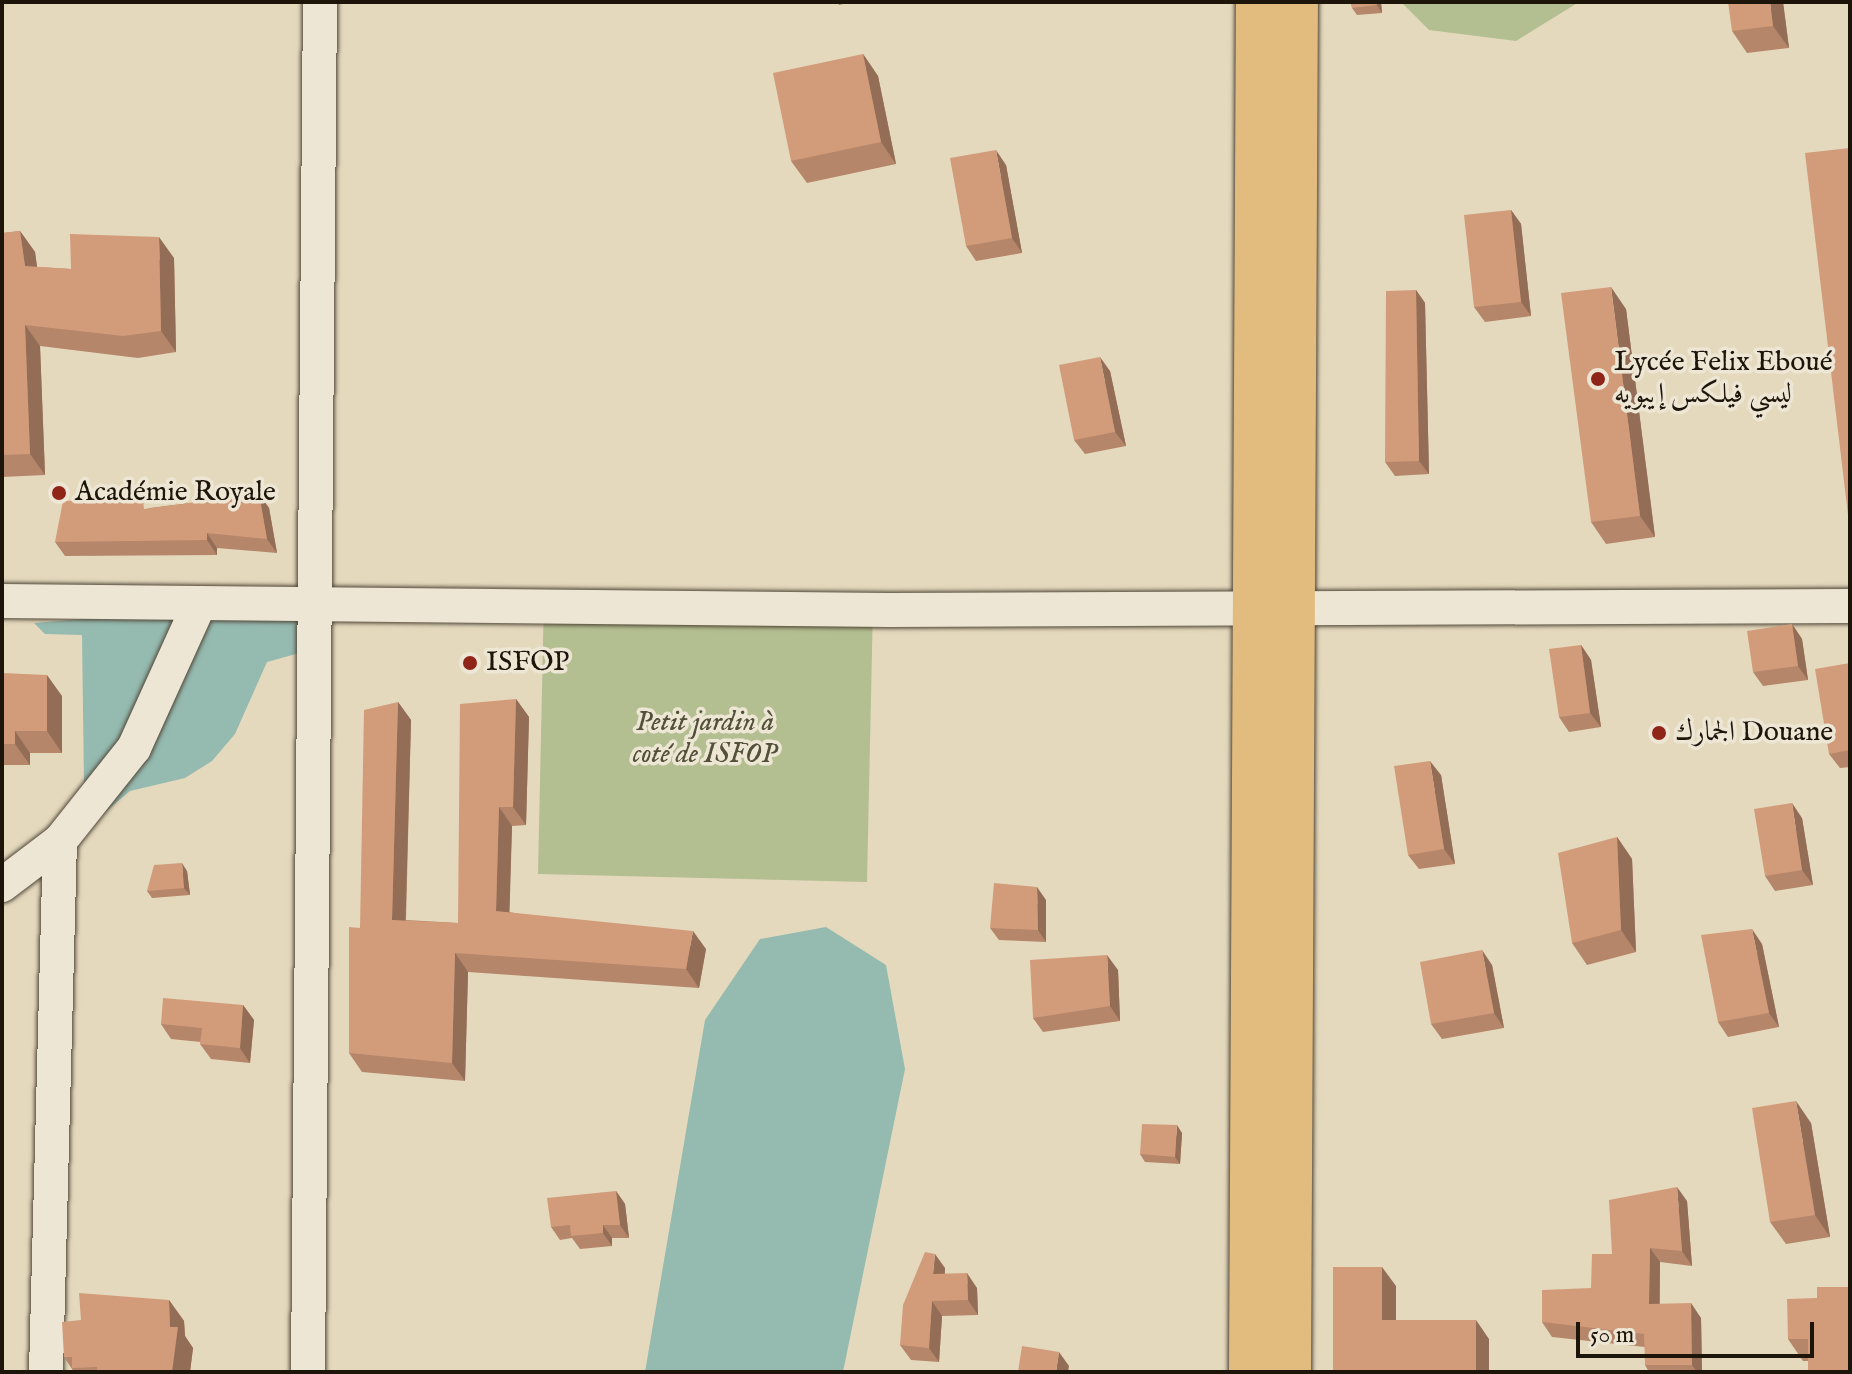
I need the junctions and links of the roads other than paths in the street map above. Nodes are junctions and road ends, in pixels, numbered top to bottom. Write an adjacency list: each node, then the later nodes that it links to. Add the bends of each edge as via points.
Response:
1 (320, 2): 6 (street)
2 (1258, 2): 7 (main road)
3 (1296, 2): 7 (main road)
4 (2, 601): 5 (street)
5 (199, 605): 6 (street); 9 (street, via 134,748)
6 (319, 605): 7 (street); 12 (street)
7 (1275, 606): 8 (street); 13 (main road); 14 (main road)
8 (1850, 606)
9 (60, 841): 10 (street); 11 (street)
10 (2, 885)
11 (46, 1372)
12 (308, 1372)
13 (1251, 1372)
14 (1289, 1372)

